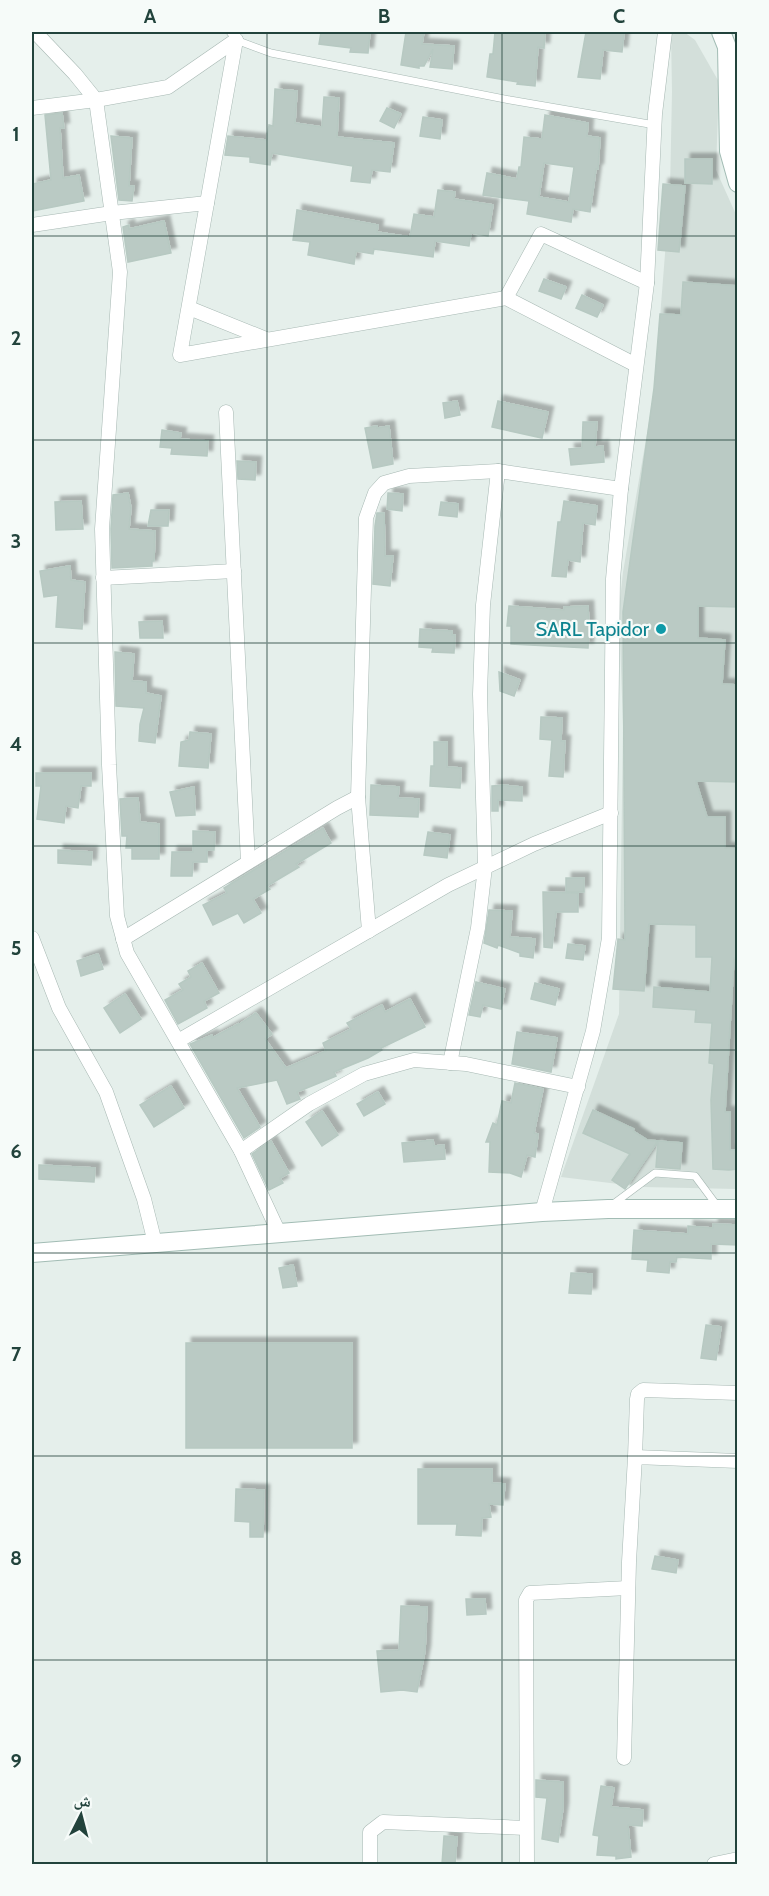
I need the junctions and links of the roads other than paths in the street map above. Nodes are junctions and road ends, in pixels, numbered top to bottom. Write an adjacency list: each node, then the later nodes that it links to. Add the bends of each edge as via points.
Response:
1 (35, 32): 5 (street)
2 (665, 32): 7 (street)
3 (721, 32): 8 (main road, via 727,47 729,151)
4 (233, 36): 5 (street, via 168,87); 7 (lane, via 271,53); 9 (street)
5 (96, 100): 6 (street); 10 (street)
6 (32, 108)
7 (655, 125): 12 (street)
8 (738, 183)
9 (207, 203): 10 (street); 14 (street)
10 (112, 213): 11 (street); 21 (street, via 120,273 102,530)
11 (32, 225)
12 (647, 284): 13 (street, via 541,234); 16 (street)
13 (506, 298): 15 (street); 16 (street)
14 (189, 308): 15 (street); 15 (street, via 180,355)
15 (266, 339)
16 (636, 365): 19 (street)
17 (226, 412): 20 (street)
18 (498, 471): 19 (street); 22 (street, via 409,476 384,483 375,493 366,518); 25 (street, via 483,604 480,683)
19 (621, 489): 23 (street, via 613,579)
20 (234, 572): 21 (street); 24 (street)
21 (103, 578): 28 (street, via 117,916)
22 (358, 797): 24 (street); 26 (street)
23 (611, 813): 25 (street); 31 (street, via 609,938 594,1031)
24 (248, 862): 28 (street)
25 (485, 867): 26 (street); 30 (street, via 478,928)
26 (369, 931): 29 (street)
27 (32, 938): 37 (street, via 59,1008 106,1092 144,1198)
28 (123, 939): 29 (street, via 127,953)
29 (178, 1041): 32 (street)
30 (450, 1063): 31 (street); 32 (street, via 414,1060 364,1074 309,1104)
31 (578, 1087): 35 (street)
32 (241, 1150): 36 (street)
33 (608, 1209): 34 (main road); 34 (lane, via 655,1173 695,1176); 35 (main road)
34 (728, 1209)
35 (542, 1212): 36 (main road)
36 (279, 1233): 37 (main road)
37 (155, 1243): 38 (main road)
38 (32, 1253)
39 (738, 1393): 40 (street, via 643,1390 637,1400)
40 (635, 1457): 41 (street); 42 (street)
41 (738, 1461)
42 (628, 1588): 43 (street); 44 (street, via 530,1593 526,1600)
43 (624, 1758)
44 (526, 1828): 46 (street, via 383,1822 370,1832); 47 (street)
45 (738, 1859): 48 (street)
46 (370, 1864)
47 (527, 1864)
48 (714, 1864)

